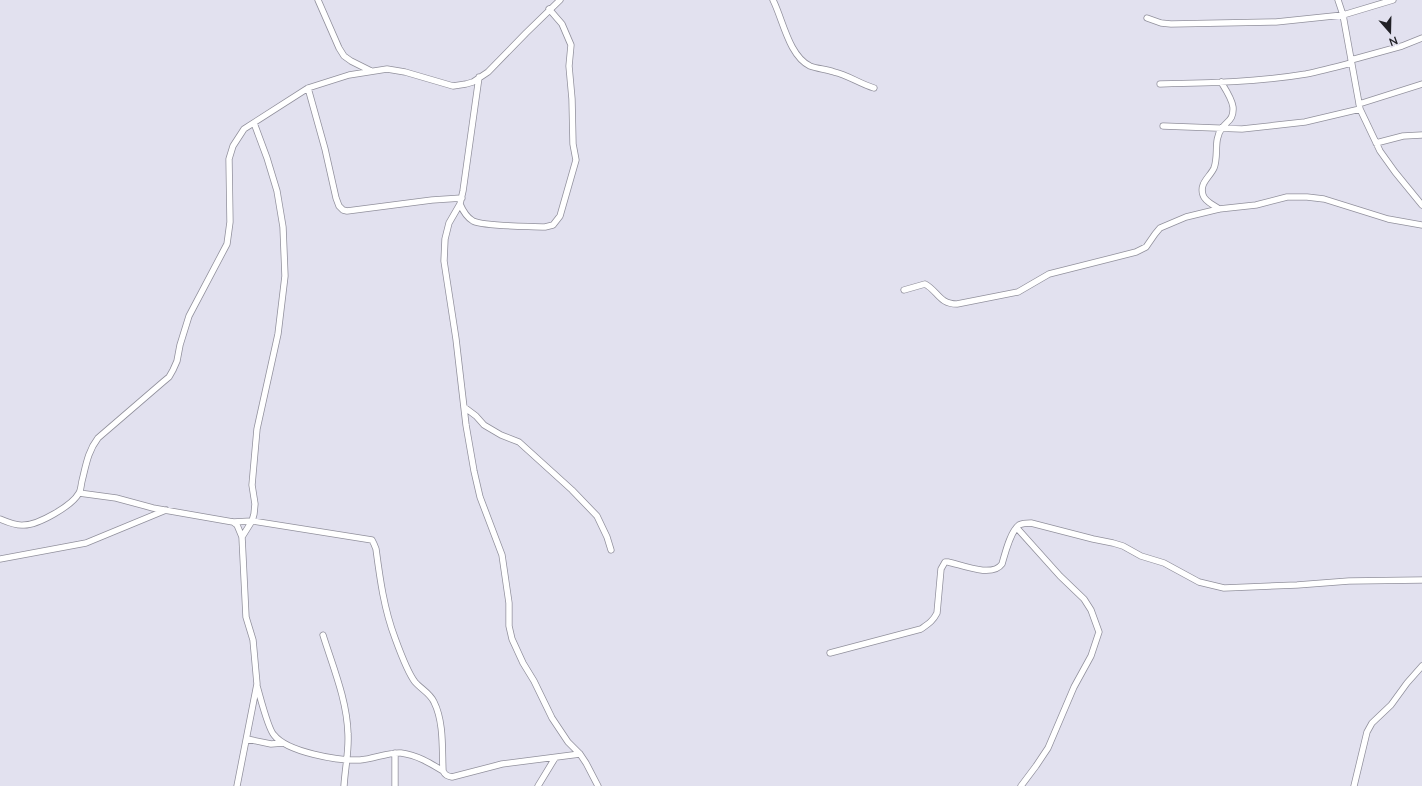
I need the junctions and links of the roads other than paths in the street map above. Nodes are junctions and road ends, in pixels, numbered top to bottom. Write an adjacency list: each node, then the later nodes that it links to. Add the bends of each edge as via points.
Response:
1 (318, 0): 11 (street, via 344,56)
2 (560, 0): 6 (street)
3 (773, 0): 17 (street, via 799,58 809,65)
4 (1338, 0): 7 (street)
5 (1393, 0): 7 (street)
6 (549, 10): 12 (street, via 488,72); 24 (street, via 562,24 571,45 569,66 576,160 560,216 552,225 545,226 489,224 472,220 466,215)
7 (1343, 15): 8 (street, via 1276,22 1193,24 1161,23); 10 (street)
8 (1147, 18)
9 (1422, 38): 10 (street)
10 (1351, 62): 13 (street, via 1307,74); 18 (street)
11 (372, 71): 12 (street, via 387,69 405,72 453,86 466,84); 16 (street, via 349,75)
12 (479, 77): 24 (street)
13 (1221, 82): 14 (street); 21 (street, via 1233,107 1228,123)
14 (1160, 84)
15 (1422, 84): 18 (street)
16 (308, 88): 19 (street); 24 (street, via 336,198 343,210 432,200)
17 (874, 88)
18 (1359, 106): 21 (street, via 1305,122 1242,129); 23 (street)
19 (254, 123): 30 (street, via 244,129 228,159 230,222 227,244 189,316 173,370 169,377 92,445); 33 (street, via 278,197 283,227 285,276 278,334 257,429 252,466)
20 (1163, 126): 21 (street)
21 (1222, 128): 26 (street, via 1216,146 1214,167 1204,182 1202,192 1206,201)
22 (1422, 135): 23 (street, via 1403,136)
23 (1376, 143): 25 (street, via 1395,172)
24 (461, 201): 29 (street, via 449,223 444,261)
25 (1422, 205)
26 (1219, 209): 27 (street, via 1307,196 1388,219); 28 (street, via 1186,217 1160,228 1146,247 1136,252 1049,274 1018,292 949,304 925,284)
27 (1422, 225)
28 (904, 290)
29 (464, 407): 37 (street, via 484,425 519,442 572,490 597,516); 47 (street, via 480,497 502,555 512,639 552,718 568,742)
30 (79, 493): 31 (street, via 116,498); 32 (street, via 70,503 42,521 24,526)
31 (166, 510): 34 (street); 38 (street, via 86,543)
32 (0, 519)
33 (252, 521): 34 (street); 36 (street); 50 (street, via 372,540 385,606 395,638 412,677 434,701 438,712)
34 (233, 522): 36 (street)
35 (1017, 528): 39 (street, via 1025,523 1032,523 1113,543 1164,563 1199,582 1224,588); 41 (street, via 1002,564 995,570 980,570 943,563 937,613 921,629); 56 (street, via 1084,600 1091,610 1099,632 1091,656 1074,687 1048,748)
36 (242, 537): 43 (street, via 246,617 253,640)
37 (611, 550)
38 (0, 559)
39 (1422, 580)
40 (323, 635): 49 (street, via 347,716)
41 (830, 653)
42 (1422, 666): 57 (street, via 1372,723 1367,732)
43 (256, 684): 44 (street); 45 (street, via 272,734)
44 (247, 739): 45 (street, via 271,744); 51 (street)
45 (283, 743): 49 (street, via 295,749)
46 (395, 753): 49 (street); 50 (street, via 416,756); 53 (street)
47 (580, 754): 48 (street); 55 (street)
48 (555, 758): 50 (street, via 502,764 452,777); 54 (street)
49 (346, 760): 52 (street)
50 (443, 771)
51 (237, 786)
52 (344, 786)
53 (395, 786)
54 (538, 786)
55 (598, 786)
56 (1020, 786)
57 (1354, 786)

